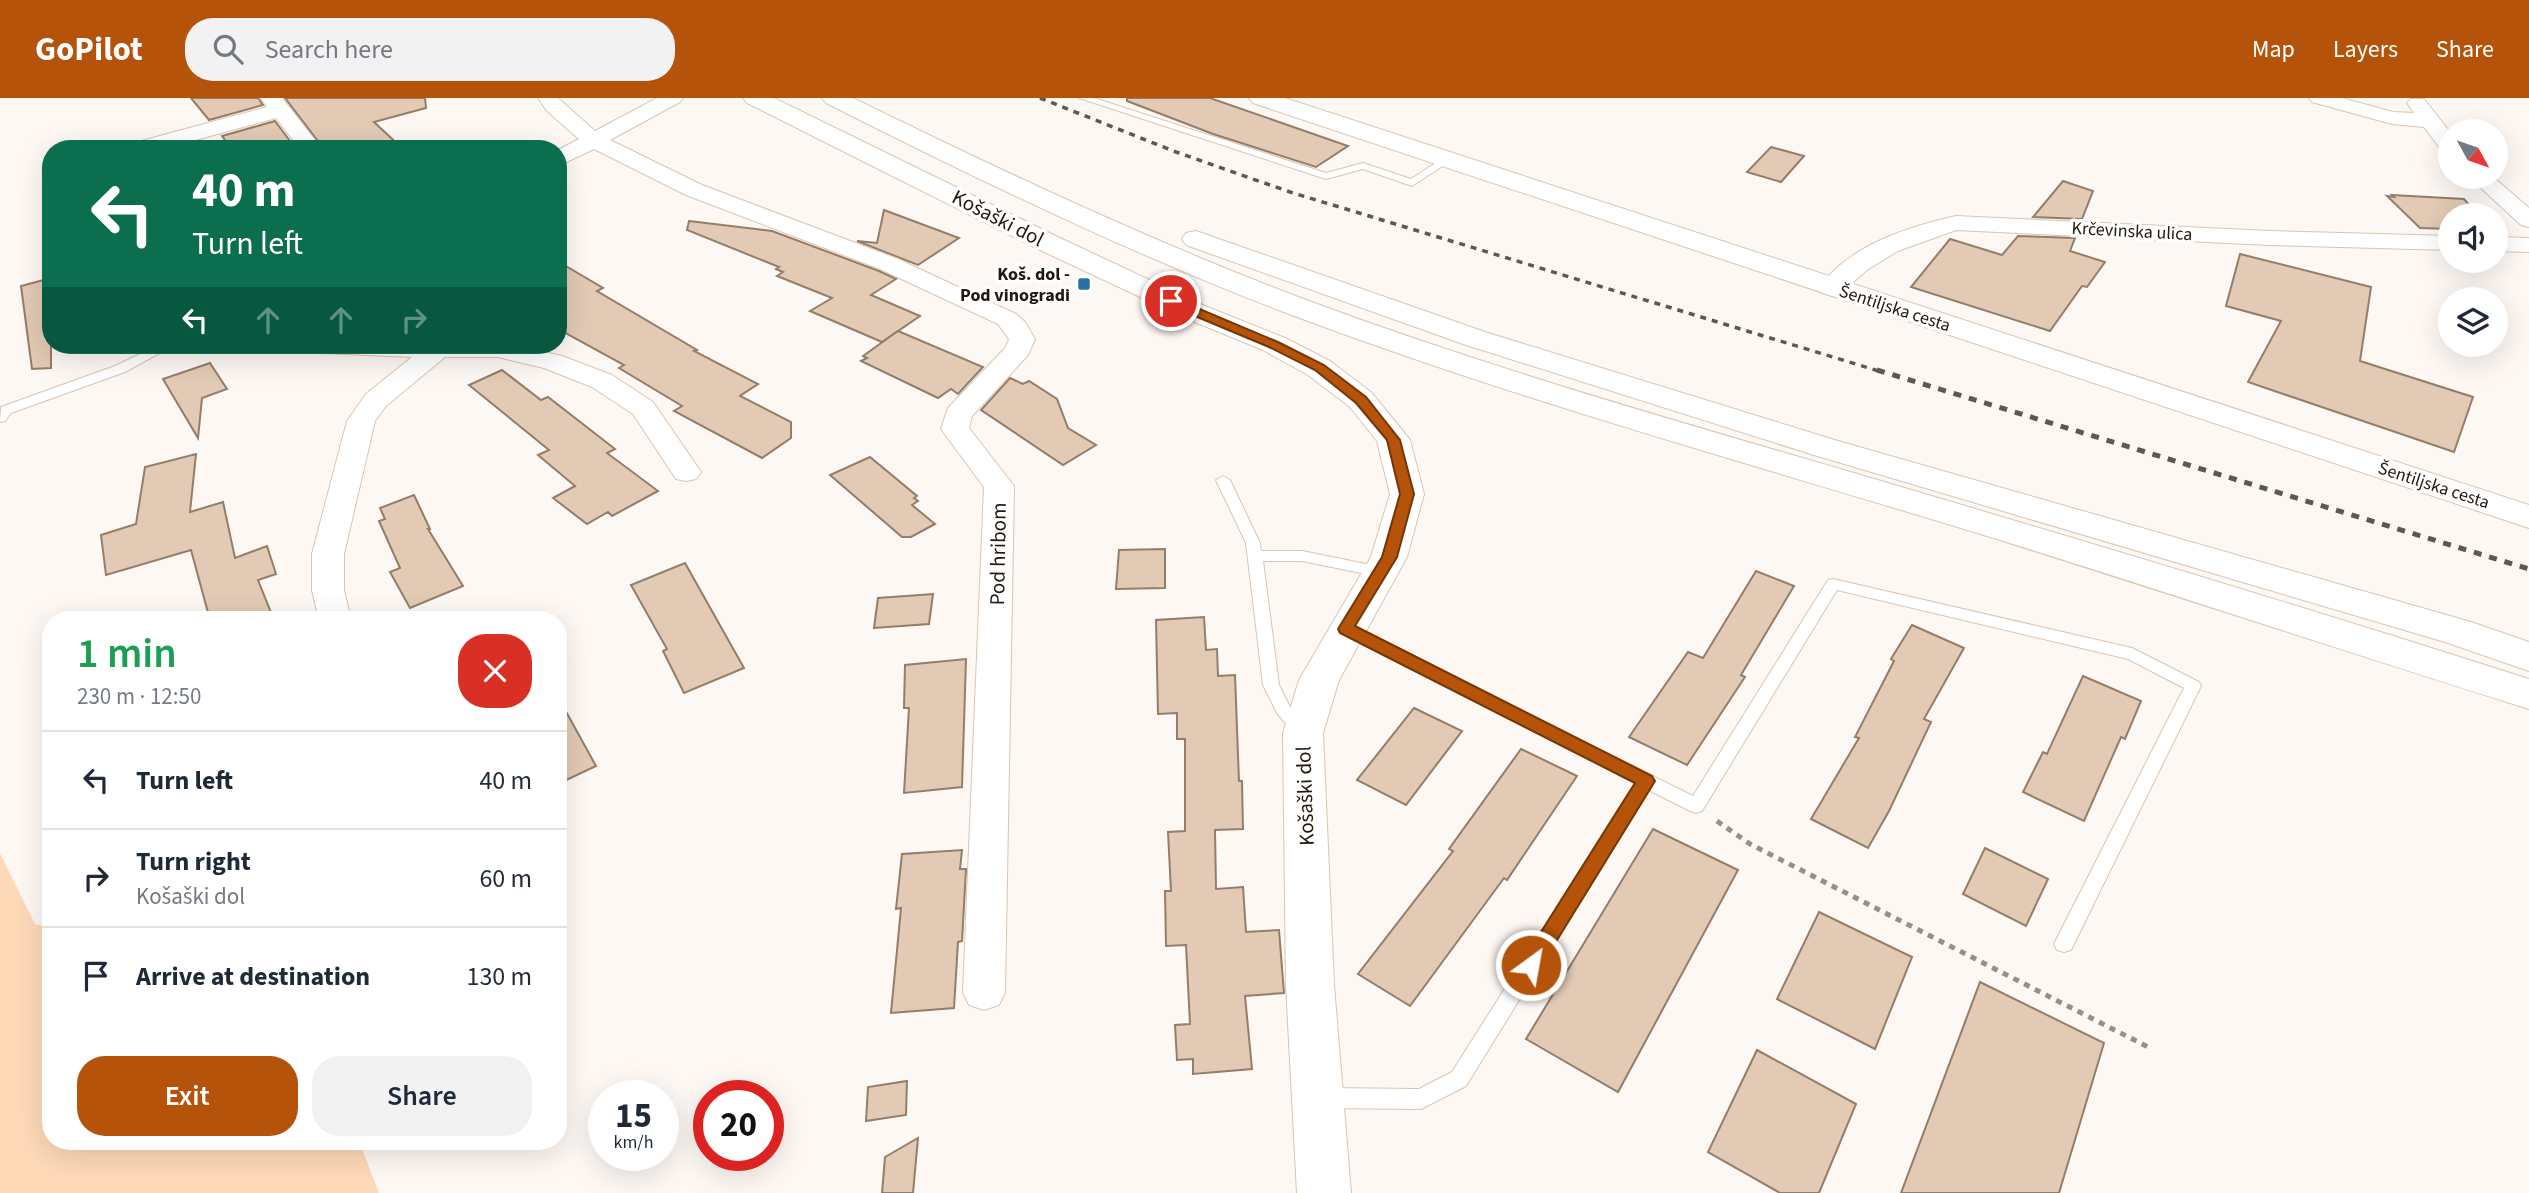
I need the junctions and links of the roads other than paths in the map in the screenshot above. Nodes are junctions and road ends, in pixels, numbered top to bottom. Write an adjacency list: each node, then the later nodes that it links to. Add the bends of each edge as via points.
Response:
1 (548, 98): 15 (street)
2 (673, 98): 15 (street)
3 (755, 98): 32 (main road, Košaški dol, via 1050,244 1319,368 1361,400 1393,440 1407,494)
4 (834, 98): 36 (main road, via 1151,248 1465,366 2332,629)
5 (884, 98): 35 (main road, via 1180,233 1474,338 1826,449 2444,628)
6 (1084, 98): 17 (lane, via 1326,176 1363,166 1412,183)
7 (1261, 98): 17 (main road, Šentiljska cesta)
8 (2319, 98): 11 (street, via 2392,118)
9 (2413, 98): 11 (street)
10 (275, 104): 13 (street); 14 (street)
11 (2431, 121): 12 (street)
12 (2438, 130)
13 (165, 140)
14 (304, 140)
15 (593, 140): 16 (street); 40 (street, Pod hribom, via 694,190 889,264 1007,319 1022,339 955,423 999,486)
16 (567, 154)
17 (1447, 160): 23 (main road, Šentiljska cesta)
18 (2494, 189): 19 (street)
19 (2529, 220)
20 (2438, 243): 23 (street, Krčevinska ulica, via 1956,223 1929,228 1892,244)
21 (2508, 244): 22 (street)
22 (2529, 245)
23 (1832, 288): 30 (main road, Šentiljska cesta)
24 (150, 354): 27 (lane, via 6,410)
25 (432, 354): 33 (street, via 376,400 361,421 328,554)
26 (519, 354): 28 (street, via 602,381 643,408)
27 (0, 418)
28 (686, 472)
29 (1223, 480): 31 (lane)
30 (2529, 517)
31 (1255, 556): 32 (lane, via 1302,556); 37 (lane, via 1271,685)
32 (1381, 572): 34 (main road, Košaški dol)
33 (333, 611)
34 (1346, 629): 37 (main road, Košaški dol, via 1319,680); 38 (lane)
35 (2529, 657)
36 (2529, 694)
37 (1303, 733): 41 (main road, Košaški dol)
38 (1646, 781): 39 (lane, via 1696,806 1833,584 2132,653 2193,686); 41 (lane, via 1460,1079 1421,1099)
39 (2064, 944)
40 (984, 992)
41 (1318, 1098): 42 (main road, Košaški dol)
42 (1324, 1193)

